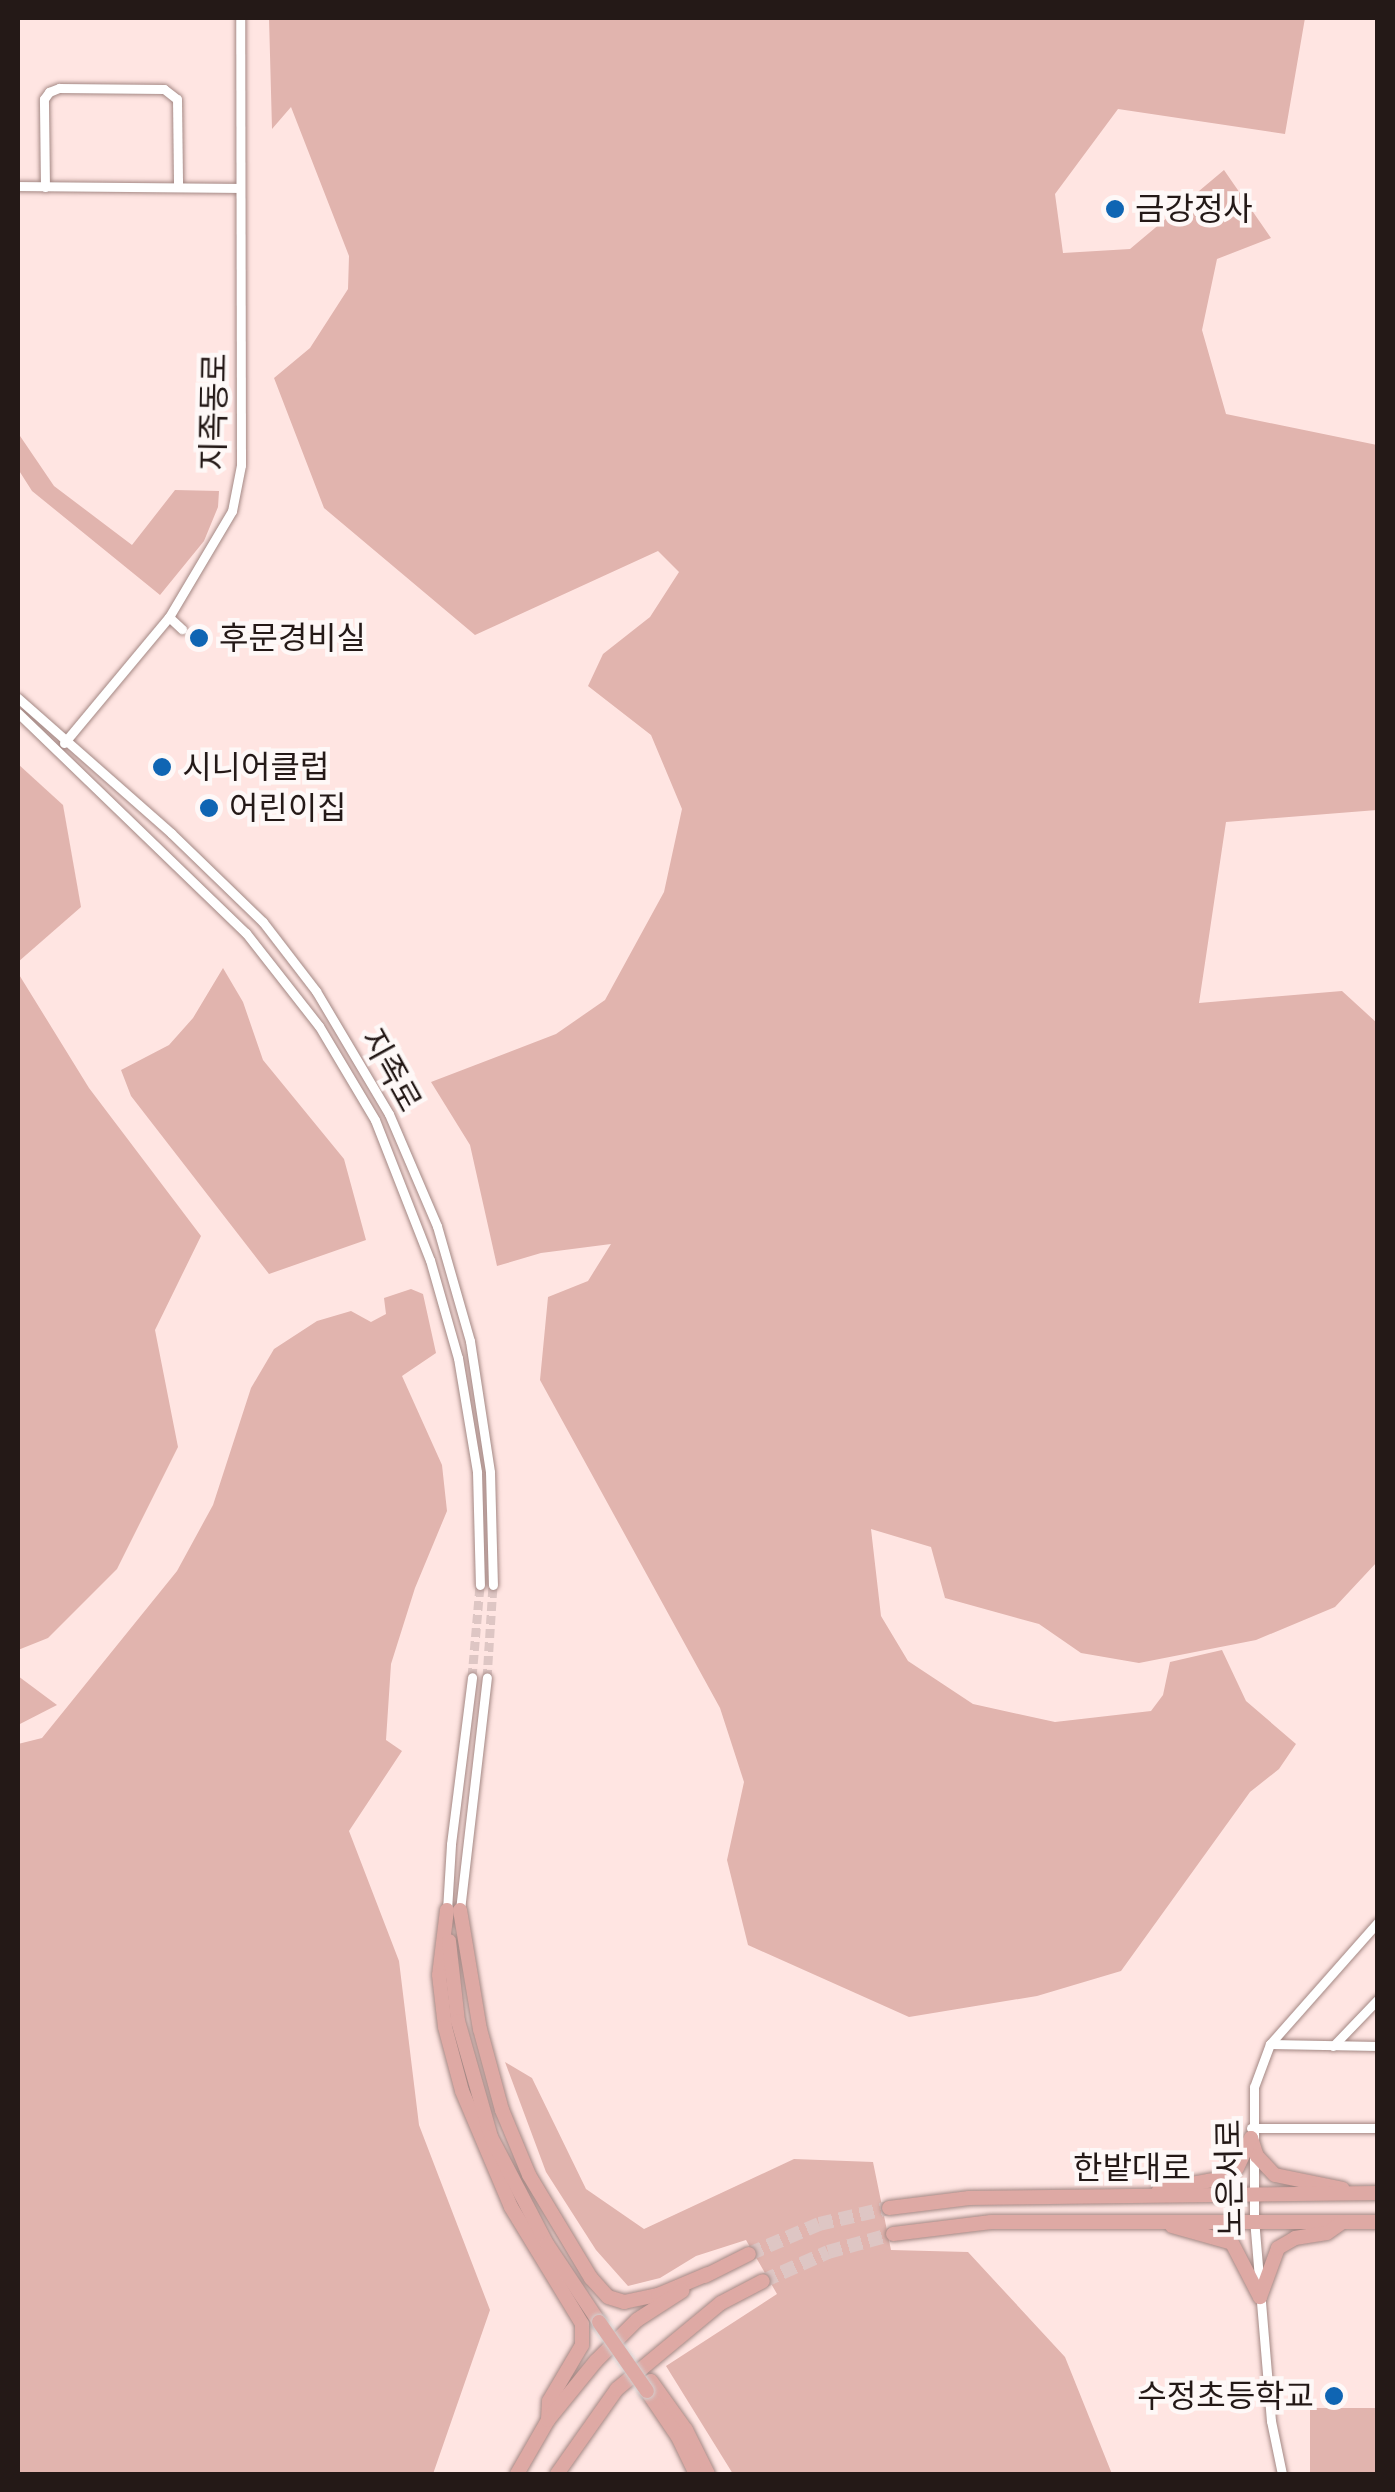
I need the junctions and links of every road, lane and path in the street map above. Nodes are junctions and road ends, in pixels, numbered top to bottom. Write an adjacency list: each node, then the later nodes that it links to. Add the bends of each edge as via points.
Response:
1 (240, 18): 5 (street, 지족동로)
2 (18, 186): 3 (street)
3 (45, 186): 4 (street); 4 (street, via 49,92 164,88 176,99)
4 (178, 187): 5 (street)
5 (240, 188): 6 (street, 지족동로, via 241,465 222,534)
6 (169, 617): 7 (street); 10 (street, 지족동로)
7 (182, 629)
8 (18, 698): 10 (street, 지족로)
9 (18, 713): 11 (street, 지족로)
10 (66, 740): 11 (street, 지족동로); 13 (street, 지족로, via 263,922 316,991 389,1114 438,1226 470,1341 490,1472)
11 (59, 750): 12 (street, 지족로, via 246,933 318,1026 376,1120 415,1217 458,1358 477,1472)
12 (480, 1585)
13 (494, 1585)
14 (472, 1677): 16 (street, via 450,1844)
15 (487, 1678): 16 (street)
16 (454, 1910): 35 (main road, via 502,2110 529,2176 592,2278 608,2297 624,2302); 38 (main road, via 467,2031 519,2179); 39 (main road, via 440,1975 462,2091 511,2207 582,2324 582,2345 549,2401)
17 (1378, 1922): 19 (street, 노은서로)
18 (1378, 2000): 20 (street)
19 (1270, 2044): 20 (street); 23 (street, 노은서로, via 1254,2087)
20 (1333, 2046): 21 (street)
21 (1378, 2046)
22 (1378, 2128): 23 (street)
23 (1251, 2133): 24 (main road, via 1237,2168 1223,2178); 25 (main road, via 1264,2166 1284,2180); 27 (street, 노은서로)
24 (1149, 2194): 27 (main road, 한밭대로); 28 (main road, 한밭대로, via 968,2198)
25 (1358, 2194): 26 (main road, 한밭대로); 27 (main road, 한밭대로)
26 (1378, 2194)
27 (1253, 2195): 30 (street, 노은서로)
28 (888, 2208)
29 (1148, 2220): 30 (main road, 한밭대로); 33 (main road, 한밭대로, via 991,2222); 37 (main road, via 1232,2243)
30 (1254, 2220): 31 (main road, 한밭대로); 37 (street, 노은서로)
31 (1343, 2222): 32 (main road, 한밭대로); 37 (main road, via 1278,2248)
32 (1378, 2222)
33 (893, 2234)
34 (748, 2254): 35 (main road)
35 (708, 2274): 39 (main road, via 637,2320)
36 (763, 2281): 41 (main road, via 721,2303 617,2388)
37 (1260, 2297): 44 (street, 노은서로)
38 (649, 2386): 42 (main road); 43 (main road, via 686,2430)
39 (548, 2420): 40 (main road)
40 (517, 2474)
41 (556, 2474)
42 (696, 2474)
43 (708, 2474)
44 (1282, 2474)

